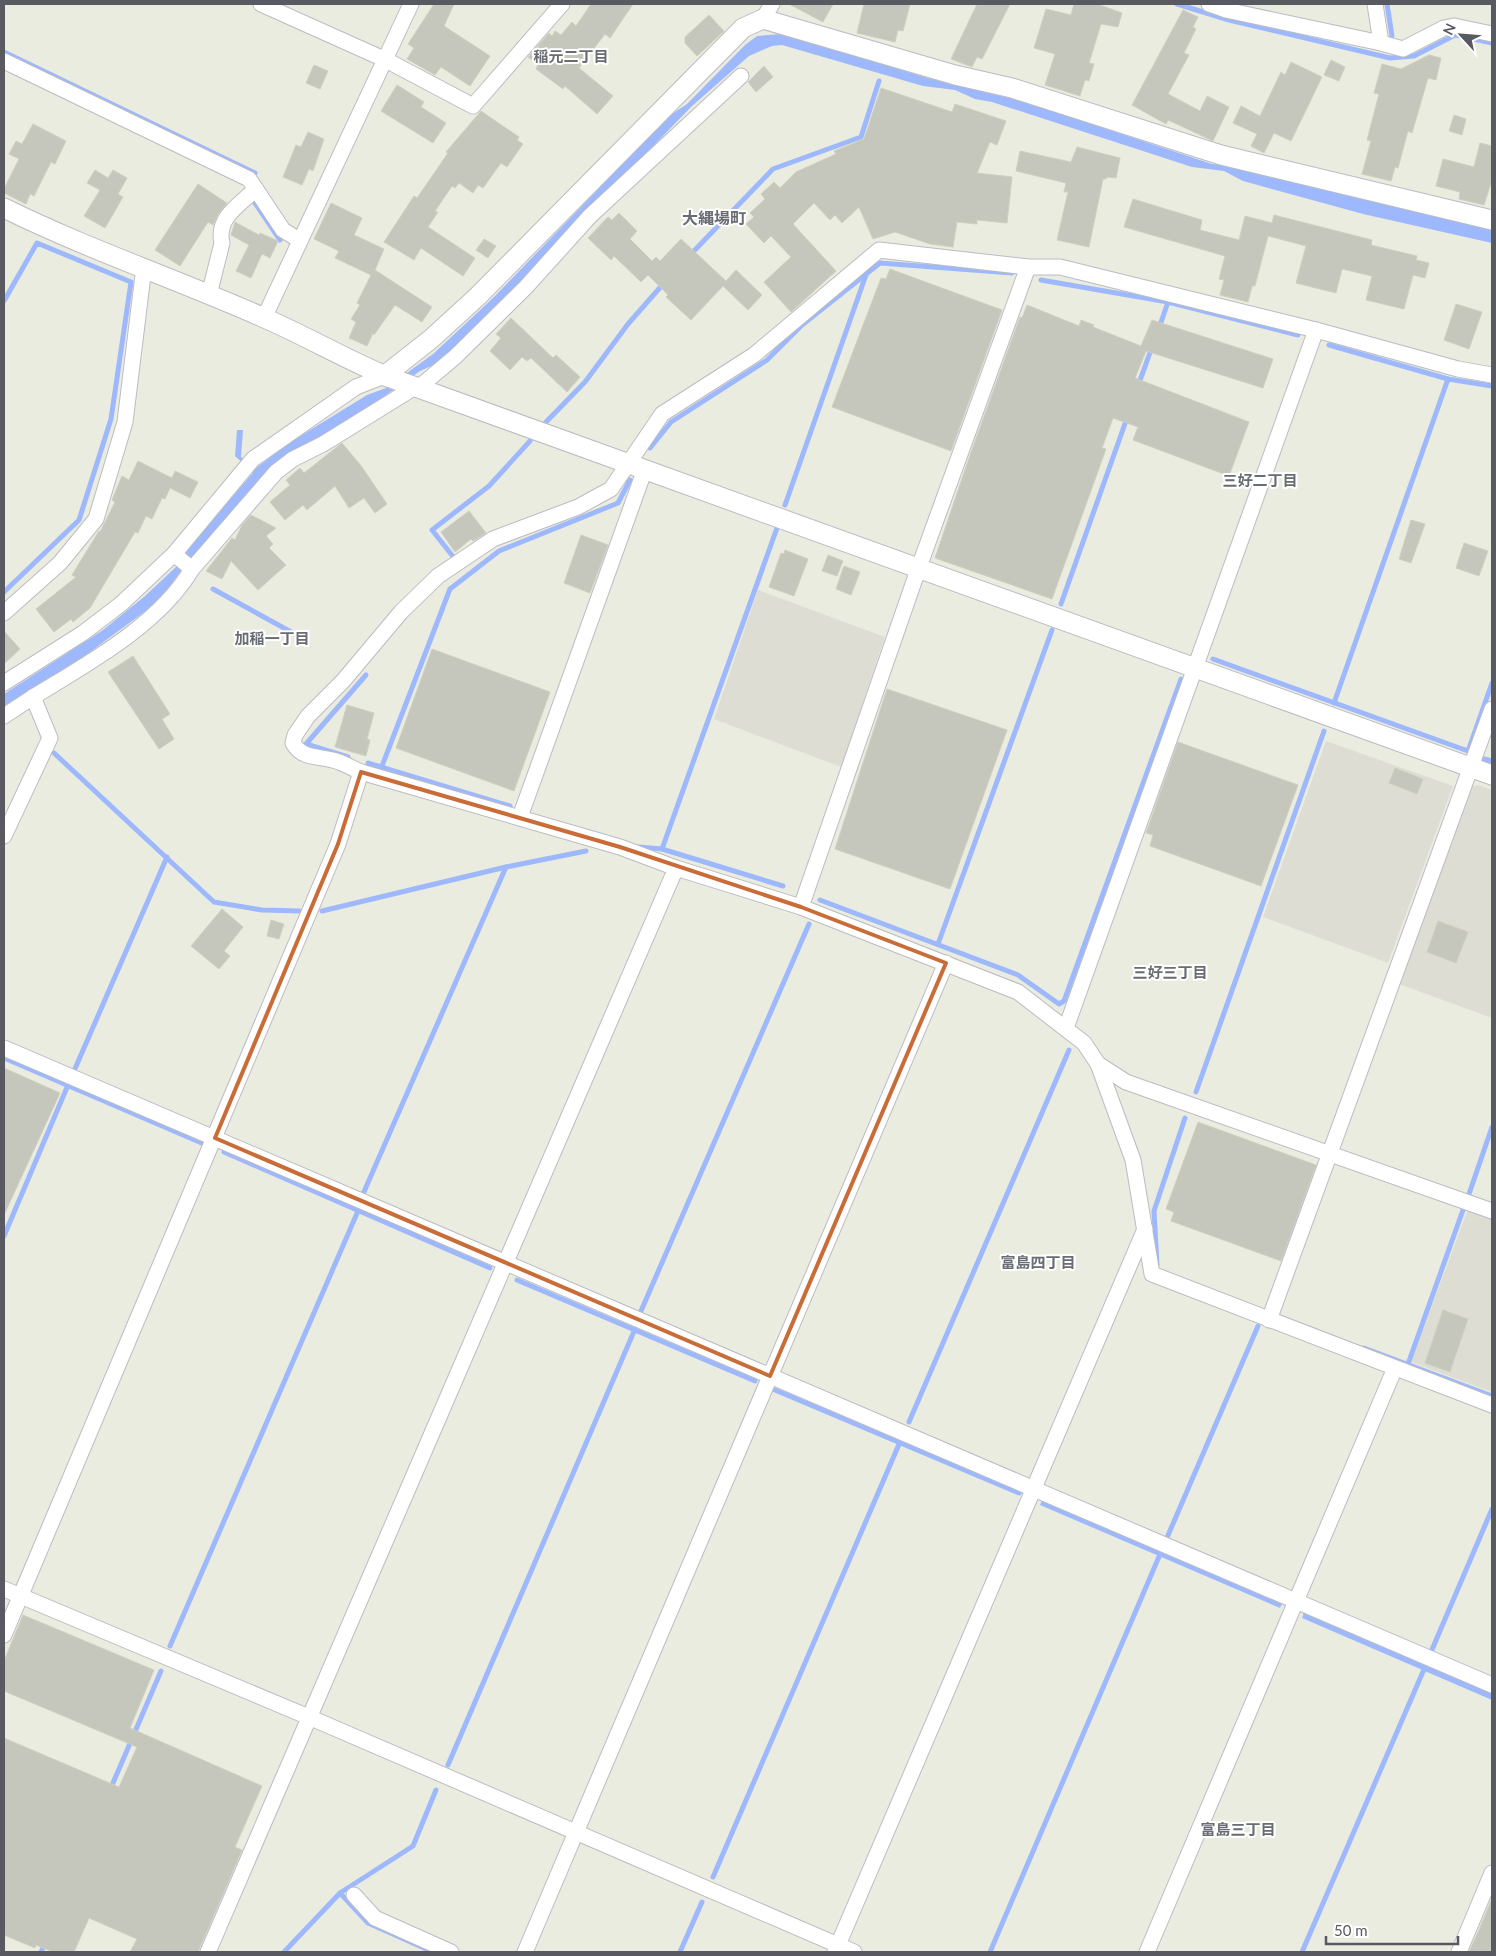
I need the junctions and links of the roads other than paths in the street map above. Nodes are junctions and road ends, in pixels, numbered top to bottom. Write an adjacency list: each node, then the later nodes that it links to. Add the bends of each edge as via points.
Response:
1 (261, 4): 9 (street)
2 (411, 4): 9 (street)
3 (562, 4): 9 (street, via 473,106)
4 (1209, 4): 8 (street)
5 (1375, 4): 8 (street)
6 (768, 11): 14 (street, via 955,75 1012,88 1221,155); 22 (street, via 743,28 478,296)
7 (1492, 34): 8 (street, via 1454,26 1403,49)
8 (1380, 43)
9 (386, 60): 15 (street)
10 (4, 62): 12 (street, via 249,179)
11 (741, 76): 23 (street, via 590,216 526,287 455,356)
12 (256, 189): 15 (street, via 283,230); 18 (street, via 222,221 222,243)
13 (4, 208): 16 (street, via 56,233)
14 (1492, 220)
15 (299, 240): 19 (street)
16 (144, 267): 18 (street); 27 (street, via 125,422 96,520 60,563)
17 (1028, 267): 20 (street, via 1060,267); 24 (street, via 879,250 754,354 662,414); 26 (street)
18 (209, 294): 19 (street)
19 (264, 318): 22 (street)
20 (1316, 330): 21 (street, via 1458,369); 28 (street)
21 (1492, 375)
22 (386, 376): 23 (street); 25 (street, via 356,387 249,463)
23 (415, 387): 24 (street); 25 (street, via 293,459)
24 (637, 466): 26 (street); 34 (street, via 611,489 578,507 493,539 438,576 308,716 295,735 293,743 297,750 316,758 338,761); 36 (street)
25 (183, 562): 29 (street, via 84,633); 30 (street, via 186,579 153,614 97,659)
26 (918, 567): 28 (street); 39 (street)
27 (4, 613)
28 (1195, 668): 33 (street); 41 (street)
29 (4, 683)
30 (33, 697): 32 (street); 37 (street, via 50,738)
31 (1492, 709): 33 (street)
32 (4, 716)
33 (1471, 768): 35 (street); 45 (street)
34 (361, 772): 36 (street); 44 (street, via 338,844)
35 (1492, 775)
36 (520, 817): 38 (street, via 620,847)
37 (4, 836)
38 (676, 868): 39 (street); 48 (street)
39 (801, 907): 40 (street)
40 (946, 963): 41 (street, via 1018,992); 51 (street)
41 (1066, 1028): 43 (street, via 1084,1044)
42 (4, 1048): 44 (street)
43 (1098, 1064): 45 (street, via 1126,1082); 47 (street, via 1133,1160)
44 (215, 1138): 48 (street); 55 (street)
45 (1330, 1153): 46 (street); 49 (street)
46 (1492, 1210)
47 (1145, 1229): 49 (street, via 1152,1274); 53 (street)
48 (506, 1263): 51 (street); 59 (street)
49 (1269, 1320): 50 (street)
50 (1395, 1368): 52 (street); 56 (street)
51 (770, 1376): 53 (street); 60 (street)
52 (1492, 1405)
53 (1032, 1490): 56 (street); 63 (street)
54 (4, 1588): 55 (street)
55 (20, 1596): 57 (street); 59 (street)
56 (1296, 1602): 58 (street); 68 (street)
57 (4, 1635)
58 (1492, 1685)
59 (311, 1718): 60 (street); 64 (street)
60 (575, 1833): 63 (street); 66 (street)
61 (1492, 1873): 69 (street)
62 (354, 1895): 65 (street, via 376,1918)
63 (837, 1949): 67 (street)
64 (208, 1952)
65 (451, 1952)
66 (524, 1952)
67 (854, 1952)
68 (1147, 1952)
69 (1459, 1952)

